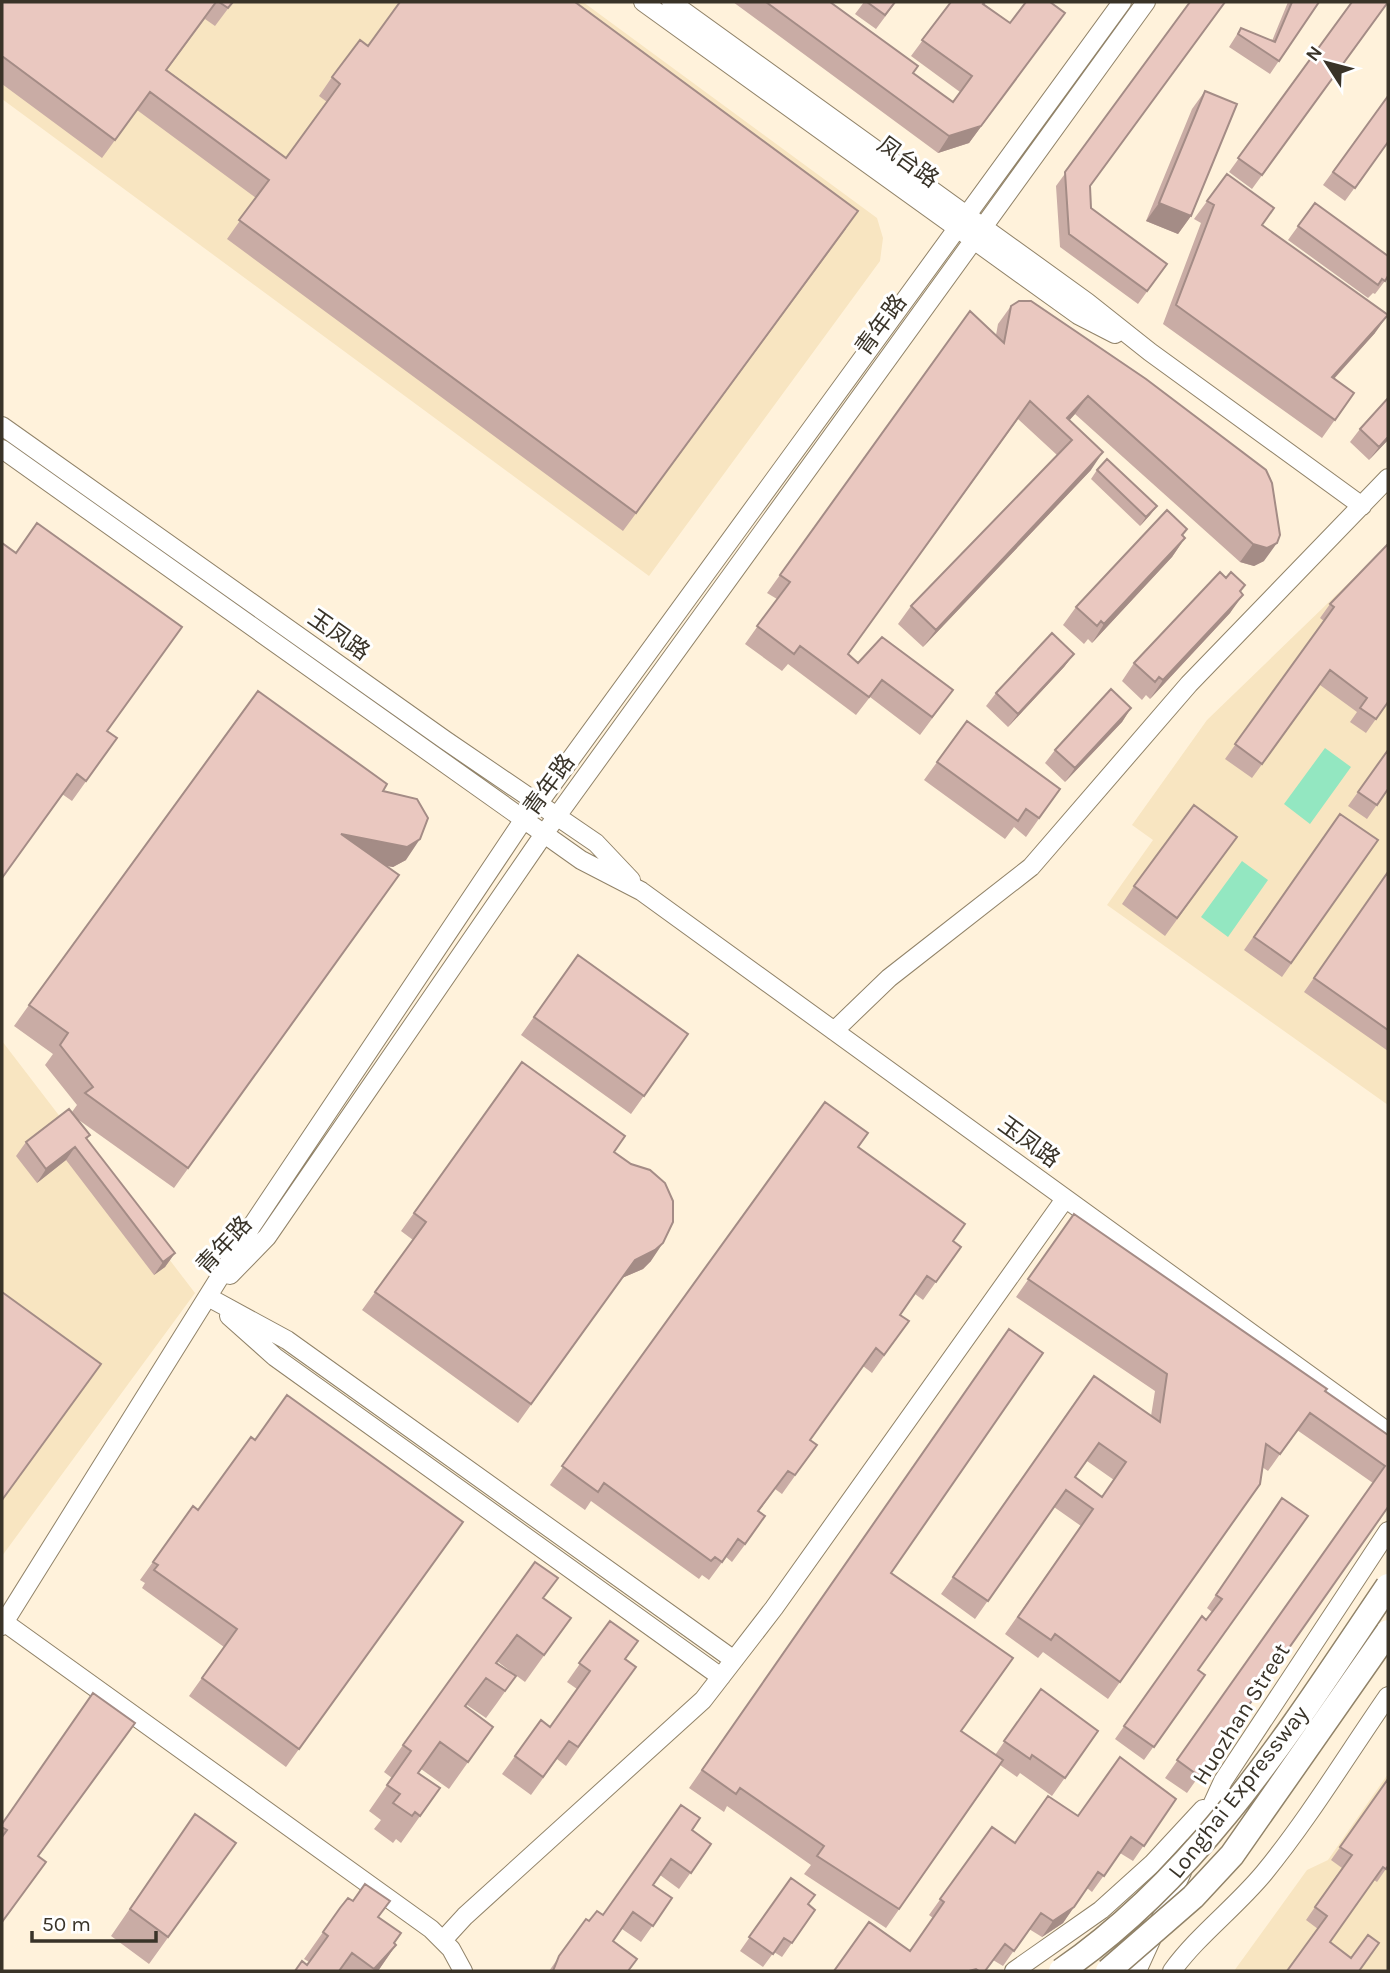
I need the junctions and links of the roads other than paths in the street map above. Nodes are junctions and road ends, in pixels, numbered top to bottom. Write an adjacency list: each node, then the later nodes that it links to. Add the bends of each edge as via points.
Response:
1 (643, 2): 5 (street, 凤台路)
2 (671, 2): 5 (street, 凤台路)
3 (1122, 2): 5 (street, 青年路)
4 (1146, 2): 6 (street, 青年路)
5 (962, 221): 6 (street, 凤台路); 11 (street, 青年路)
6 (978, 233): 10 (street, 凤台路, via 1078,315 1150,352); 12 (street, 青年路)
7 (2, 426): 11 (street, 玉凤路)
8 (2, 449): 13 (street, 玉凤路)
9 (1388, 478): 10 (street)
10 (1362, 506): 16 (street, via 1189,684 1031,867 888,978)
11 (538, 804): 12 (street, 玉凤路); 13 (street, 青年路)
12 (557, 816): 14 (street, 青年路); 15 (street, 玉凤路, via 596,843)
13 (524, 819): 14 (street, 玉凤路); 18 (street, 青年路)
14 (544, 834): 15 (street, 玉凤路); 18 (street, 青年路, via 267,1237)
15 (640, 891): 16 (street, 玉凤路)
16 (834, 1031): 17 (street, 玉凤路)
17 (1065, 1199): 19 (street, 玉凤路); 24 (street)
18 (208, 1297): 22 (street); 24 (street, via 287,1339); 25 (street, via 275,1357)
19 (1388, 1433)
20 (1388, 1531): 27 (street, Huozhan Street)
21 (1388, 1586): 31 (highway, Longhai Expressway, bridge, via 1282,1740 1196,1853 1155,1896)
22 (3, 1624): 28 (street)
23 (1388, 1632): 32 (highway, Longhai Expressway, bridge, via 1232,1855)
24 (734, 1660): 25 (street)
25 (721, 1677): 28 (street, via 703,1700)
26 (1388, 1696): 34 (street, via 1265,1872)
27 (1223, 1781): 30 (street, via 1199,1816 1152,1864 1101,1910); 33 (street, Huozhan Street)
28 (443, 1940): 29 (street)
29 (463, 1971)
30 (1014, 1971)
31 (1061, 1971)
32 (1108, 1971)
33 (1137, 1971)
34 (1170, 1971)

